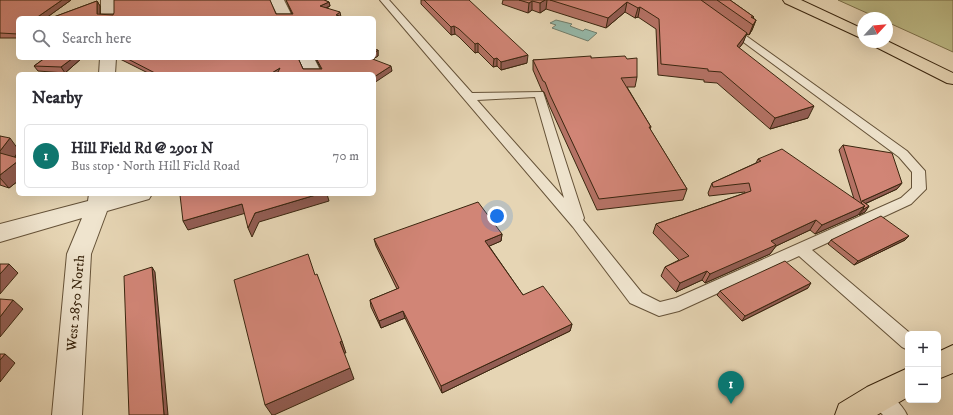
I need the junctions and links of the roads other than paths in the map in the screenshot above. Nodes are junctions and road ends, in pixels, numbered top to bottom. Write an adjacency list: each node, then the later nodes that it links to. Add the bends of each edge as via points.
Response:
1 (108, 0): 5 (street)
2 (277, 0): 6 (street)
3 (384, 0): 15 (lane)
4 (790, 0): 8 (main road)
5 (108, 16)
6 (285, 16)
7 (720, 21): 20 (lane, via 903,154 918,172 919,189 906,201)
8 (857, 32)
9 (889, 48): 14 (main road)
10 (108, 60): 12 (street)
11 (307, 60): 13 (street)
12 (107, 72)
13 (313, 72)
14 (953, 79)
15 (467, 97): 18 (lane); 18 (lane, via 540,94)
16 (127, 196): 17 (street)
17 (99, 200): 19 (street); 26 (street, West 2850 North, via 79,254)
18 (578, 223): 20 (lane, via 636,298 658,309 679,304)
19 (0, 233)
20 (802, 250): 21 (lane)
21 (905, 339)
22 (953, 358): 23 (main road)
23 (941, 364)
24 (905, 386): 25 (main road)
25 (888, 406): 27 (main road)
26 (67, 415)
27 (850, 415)

